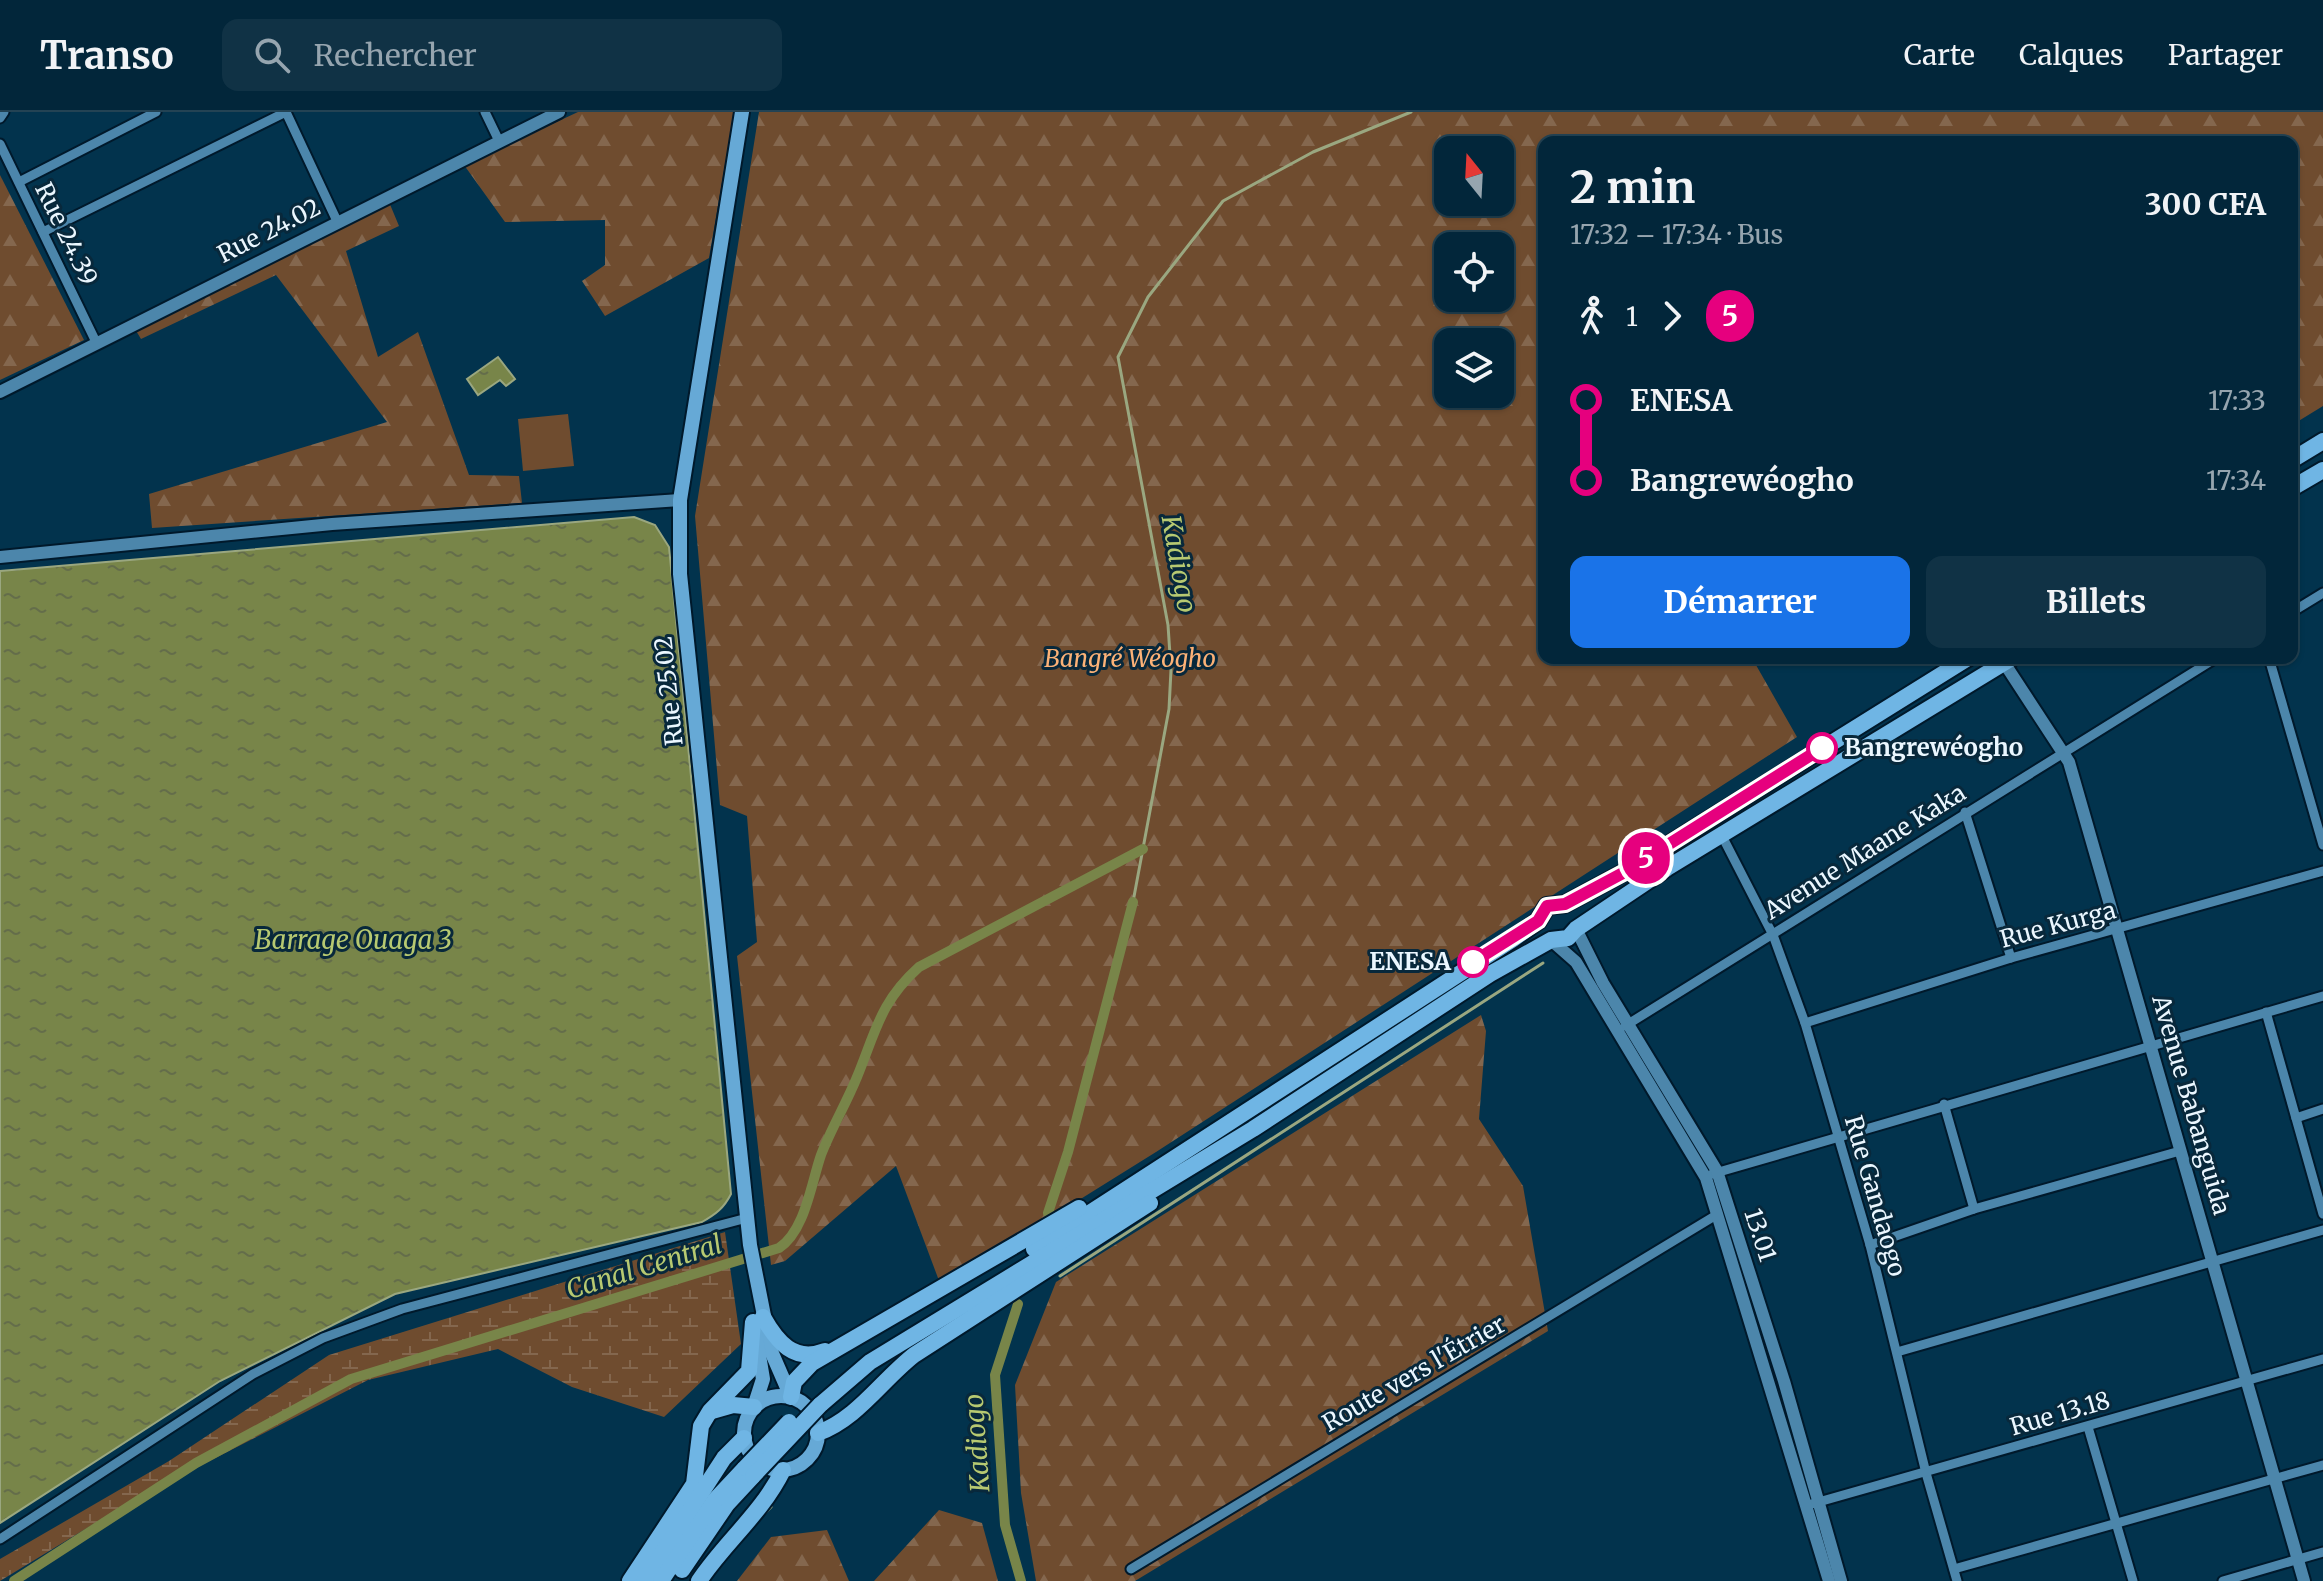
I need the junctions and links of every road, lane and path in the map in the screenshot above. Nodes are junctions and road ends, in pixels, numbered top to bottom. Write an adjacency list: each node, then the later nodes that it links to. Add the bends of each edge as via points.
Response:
1 (4, 112): 7 (street)
2 (154, 112): 10 (street)
3 (286, 112): 11 (street); 12 (street)
4 (485, 112): 8 (street)
5 (559, 112): 8 (street, Rue 24.02)
6 (742, 112): 19 (main road, Rue 25.02)
7 (0, 118)
8 (499, 141): 11 (street, Rue 24.02)
9 (0, 144): 10 (street, Rue 24.39)
10 (19, 182): 12 (street, Rue 24.39)
11 (337, 221): 13 (street, Rue 24.02)
12 (43, 232): 13 (street, Rue 24.39)
13 (96, 342): 14 (street, Rue 24.02)
14 (0, 392)
15 (2323, 441): 16 (highway)
16 (2298, 456)
17 (2323, 470): 18 (highway)
18 (2298, 485)
19 (680, 500): 20 (street, via 332,524); 56 (main road, Rue 25.02, via 685,642)
20 (0, 557)
21 (2323, 593): 22 (street)
22 (2298, 608)
23 (1958, 664): 33 (highway)
24 (1998, 664): 30 (highway)
25 (2009, 664): 28 (street, Avenue Babanguida)
26 (2206, 664): 28 (street, Avenue Maane Kaka)
27 (2271, 664): 31 (street)
28 (2065, 752): 29 (street, Avenue Maane Kaka); 36 (street, Avenue Babanguida)
29 (1965, 812): 37 (street, Avenue Maane Kaka); 39 (street)
30 (1721, 834): 35 (highway); 37 (street, Rue Gandaogo)
31 (2323, 845)
32 (2323, 871): 36 (street, Rue Kurga)
33 (1565, 904): 34 (highway, via 1547,906); 35 (highway, via 1575,915)
34 (1538, 921): 38 (highway, via 1541,933); 47 (highway)
35 (1576, 929): 38 (highway, via 1563,941); 43 (street, 13.01)
36 (2118, 930): 39 (street, Rue Kurga); 44 (street, Avenue Babanguida)
37 (1773, 935): 42 (street, Rue Gandaogo); 43 (street, Avenue Maane Kaka)
38 (1551, 940): 43 (street, 13.01, via 1576,962); 49 (highway)
39 (2011, 958): 42 (street, Rue Kurga)
40 (2323, 996): 41 (street)
41 (2266, 1012): 44 (street); 48 (street)
42 (1805, 1023): 50 (street, Rue Gandaogo)
43 (1622, 1027): 52 (street, 13.01)
44 (2150, 1044): 45 (street); 51 (street, Avenue Babanguida)
45 (1944, 1104): 50 (street); 53 (street)
46 (2323, 1109): 48 (street)
47 (1246, 1110): 61 (highway); 66 (highway, via 866,1352)
48 (2296, 1118): 55 (street)
49 (1253, 1129): 66 (highway, via 870,1362); 70 (highway, via 1054,1268 914,1355 851,1417)
50 (1836, 1136): 52 (street); 58 (street, Rue Gandaogo)
51 (2180, 1151): 53 (street); 59 (street, Avenue Babanguida)
52 (1711, 1174): 54 (street, 13.01); 77 (street, 13.01)
53 (1974, 1209): 58 (street)
54 (1718, 1214): 77 (street, 13.01); 82 (street, Route vers l'Étrier)
55 (2323, 1214)
56 (747, 1218): 60 (main road, Rue 25.02); 79 (street, via 402,1309 323,1338 253,1374)
57 (2323, 1230): 59 (street)
58 (1870, 1245): 62 (street, Rue Gandaogo)
59 (2213, 1263): 62 (street); 64 (street, Avenue Babanguida)
60 (758, 1320): 61 (highway, via 785,1348 801,1354 812,1356); 65 (main road, Rue 25.02); 67 (main road, Rue 25.02, via 763,1369); 68 (highway, via 749,1371)
61 (845, 1343): 65 (highway, via 801,1372)
62 (1897, 1352): 75 (street, Rue Gandaogo)
63 (2323, 1359): 64 (street, Rue 13.18)
64 (2246, 1382): 69 (street, Rue 13.18); 76 (street, Avenue Babanguida)
65 (791, 1397): 67 (main road, via 766,1399); 70 (main road, via 813,1415)
66 (816, 1401): 74 (highway, bridge)
67 (754, 1407): 68 (highway); 71 (main road)
68 (710, 1411): 84 (highway, via 701,1426 694,1484)
69 (2088, 1427): 75 (street, Rue 13.18); 78 (street)
70 (818, 1433): 73 (main road, via 811,1454)
71 (744, 1438): 73 (main road, via 753,1458); 85 (highway, via 724,1458)
72 (2323, 1465): 76 (street)
73 (783, 1470): 88 (highway, via 765,1502 728,1540)
74 (749, 1472): 86 (highway, via 715,1500); 87 (highway)
75 (1926, 1473): 77 (street, Rue 13.18); 83 (street, Rue Gandaogo)
76 (2275, 1478): 78 (street); 81 (street, Avenue Babanguida)
77 (1812, 1503): 89 (street, 13.01); 90 (street, 13.01)
78 (2117, 1522): 83 (street); 92 (street)
79 (0, 1539)
80 (2323, 1552): 81 (street)
81 (2298, 1558): 93 (street); 94 (street, Avenue Babanguida)
82 (1131, 1569)
83 (1954, 1569): 91 (street, Rue Gandaogo)
84 (630, 1581)
85 (644, 1581)
86 (661, 1581)
87 (674, 1581)
88 (699, 1581)
89 (1829, 1581)
90 (1841, 1581)
91 (1957, 1581)
92 (2133, 1581)
93 (2223, 1581)
94 (2304, 1581)

